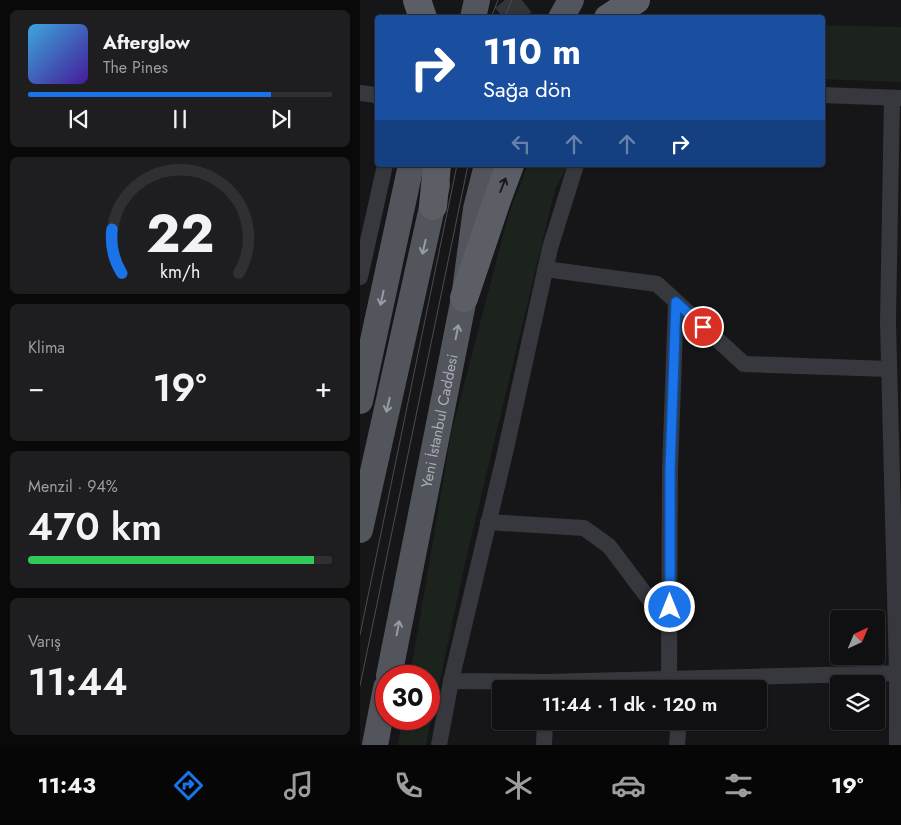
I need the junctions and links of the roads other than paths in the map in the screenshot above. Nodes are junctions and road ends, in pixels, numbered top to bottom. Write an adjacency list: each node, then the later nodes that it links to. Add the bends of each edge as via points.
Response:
1 (417, 0): 5 (highway)
2 (477, 0): 6 (main road)
3 (571, 0): 7 (main road)
4 (636, 0): 8 (highway)
5 (423, 15)
6 (474, 15)
7 (563, 15)
8 (613, 15)
9 (360, 93): 10 (street)
10 (375, 95)
11 (825, 95): 12 (street)
12 (896, 98): 21 (street)
13 (385, 167): 23 (street)
14 (411, 167): 28 (main road, one-way to 28)
15 (437, 167): 20 (highway)
16 (442, 167): 20 (main road)
17 (486, 167): 24 (main road, Yeni İstanbul Caddesi, via 476,209)
18 (509, 167): 24 (highway, one-way to 18)
19 (575, 167): 22 (street)
20 (433, 206): 30 (main road, one-way to 30)
21 (895, 240): 26 (street)
22 (545, 269): 25 (street, via 657,284); 29 (street)
23 (360, 277)
24 (464, 298): 32 (main road, Yeni İstanbul Caddesi, one-way to 24)
25 (676, 302): 27 (street, via 744,364); 31 (street, via 670,470)
26 (895, 337): 27 (street)
27 (890, 369): 33 (street)
28 (360, 401)
29 (488, 522): 31 (street, via 584,528 609,546); 36 (street)
30 (360, 530)
31 (670, 627): 34 (street)
32 (391, 665)
33 (899, 673): 35 (street); 45 (street)
34 (670, 680)
35 (753, 680)
36 (451, 681): 37 (street); 42 (street)
37 (492, 683)
38 (378, 730): 41 (main road)
39 (545, 730): 43 (street)
40 (678, 730): 44 (street)
41 (375, 745)
42 (439, 745)
43 (544, 745)
44 (678, 745)
45 (897, 745)

